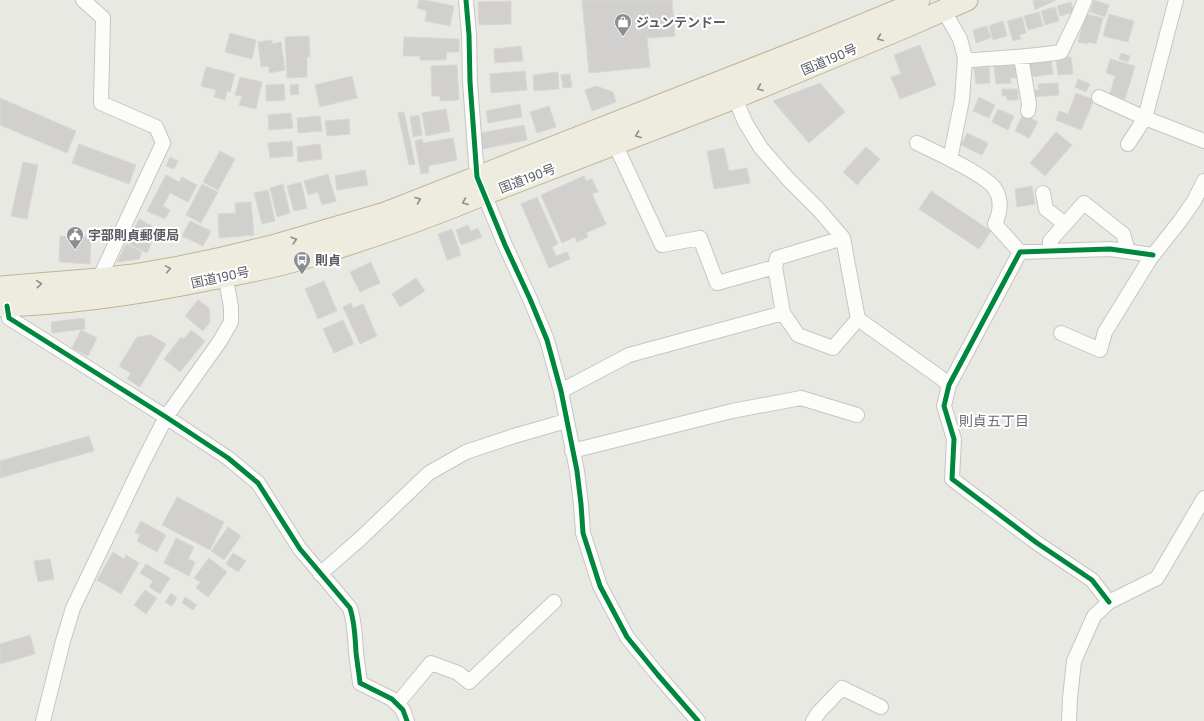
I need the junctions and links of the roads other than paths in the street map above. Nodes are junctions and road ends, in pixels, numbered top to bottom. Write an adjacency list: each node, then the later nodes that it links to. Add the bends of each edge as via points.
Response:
1 (83, 0): 30 (street, via 103,18 101,103 156,127 164,143)
2 (466, 0): 20 (street, via 470,82)
3 (967, 0): 7 (highway, 国道190号)
4 (1084, 0): 8 (street, via 1061,52)
5 (1176, 0): 13 (street)
6 (906, 9): 7 (highway, 国道190号); 11 (highway, 国道190号, one-way to 11); 20 (highway, 国道190号, via 804,49)
7 (944, 11): 9 (street, via 960,39)
8 (1021, 57): 9 (street, via 971,60); 12 (street, via 1029,104)
9 (965, 58): 18 (street, via 962,100)
10 (1099, 97): 13 (street)
11 (735, 98): 16 (highway, 国道190号, one-way to 16); 23 (street, via 761,148)
12 (1028, 112)
13 (1145, 118): 14 (street); 17 (street)
14 (1204, 141)
15 (917, 143): 18 (street)
16 (615, 144): 20 (highway, 国道190号); 29 (street, via 662,245 700,238 718,283)
17 (1128, 144)
18 (950, 160): 26 (street, via 982,177 995,188 1000,202 995,224)
19 (1204, 181): 27 (street, via 1194,202)
20 (481, 186): 28 (highway, 国道190号, via 272,246); 37 (street, via 547,340)
21 (1043, 193): 22 (street, via 1046,209)
22 (1065, 224): 24 (street, via 1050,241); 25 (street, via 1084,203 1123,234)
23 (843, 238): 29 (street, via 777,258); 34 (street)
24 (1050, 251): 25 (street); 26 (street)
25 (1128, 251): 27 (street)
26 (1020, 252): 36 (street)
27 (1153, 255): 35 (street, via 1105,332 1100,350)
28 (224, 267): 30 (highway, 国道190号, one-way to 28); 32 (highway, 国道190号, via 170,288 115,296); 39 (street, via 230,322 220,341)
29 (775, 267): 33 (street)
30 (99, 279): 31 (highway, 国道190号, one-way to 30)
31 (0, 287)
32 (4, 306): 39 (street, via 9,318)
33 (783, 313): 34 (street, via 798,335 833,348); 37 (street, via 629,355)
34 (858, 318): 36 (street)
35 (1061, 333)
36 (949, 384): 45 (street, via 944,406 954,439 952,479 1037,543 1092,580)
37 (561, 391): 40 (street)
38 (857, 415): 41 (street, via 801,398 732,411)
39 (166, 417): 43 (street, via 228,458 258,483 300,549); 48 (street, via 73,608)
40 (566, 421): 41 (street); 43 (street, via 466,452 429,473 362,538)
41 (572, 452): 50 (street, via 577,471 583,533 600,586 627,637)
42 (1204, 498): 45 (street, via 1157,578)
43 (320, 574): 46 (street, via 350,608 356,632 360,683)
44 (554, 602): 46 (street, via 469,682 458,673 431,663)
45 (1109, 602): 52 (street, via 1094,616 1074,661)
46 (397, 704): 49 (street)
47 (881, 707): 51 (street, via 842,688)
48 (43, 721)
49 (408, 721)
50 (698, 721)
51 (813, 721)
52 (1069, 721)

